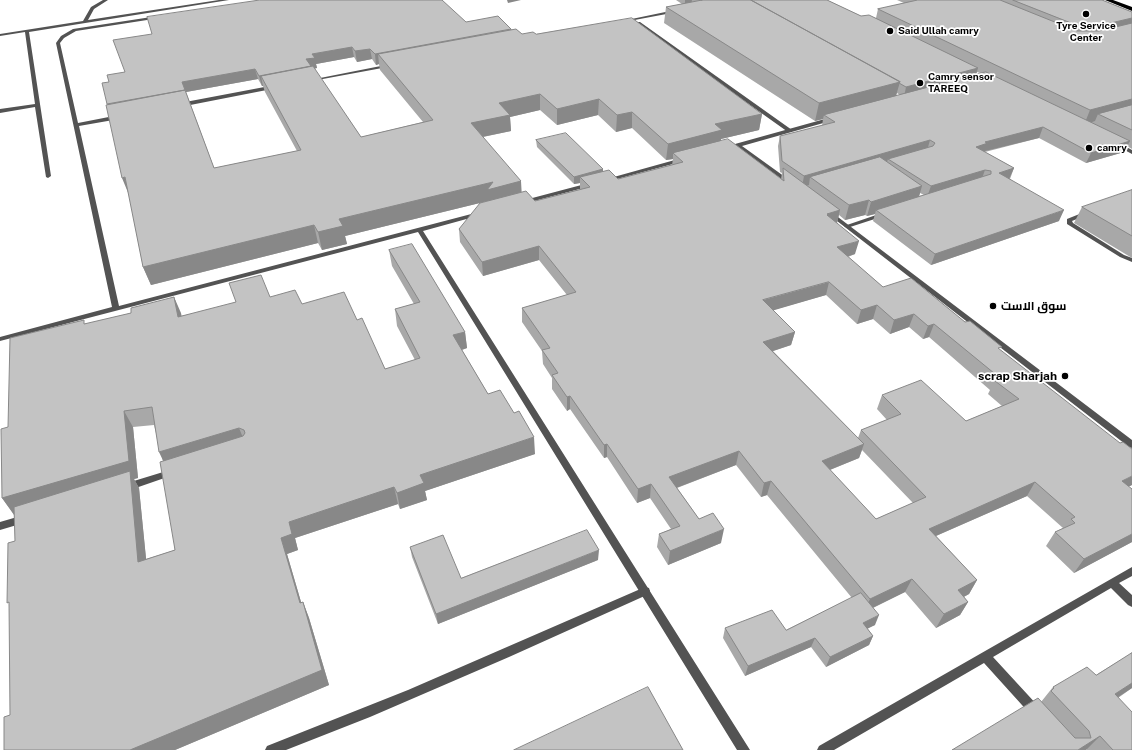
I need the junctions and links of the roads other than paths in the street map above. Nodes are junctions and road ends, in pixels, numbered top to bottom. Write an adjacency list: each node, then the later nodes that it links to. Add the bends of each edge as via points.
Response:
1 (106, 0): 10 (street, via 92,8)
2 (185, 0): 8 (street)
3 (227, 0): 8 (street)
4 (1108, 0): 7 (main road)
5 (234, 5): 22 (street, via 75,30 60,39 58,43)
6 (684, 9): 9 (street)
7 (1132, 9)
8 (165, 10): 10 (street)
9 (633, 19): 11 (street); 23 (street)
10 (85, 22): 12 (street)
11 (617, 22)
12 (27, 31): 13 (street); 17 (street)
13 (0, 35)
14 (397, 64): 15 (street)
15 (303, 82)
16 (280, 86): 18 (street)
17 (38, 105): 19 (street); 29 (street)
18 (178, 106)
19 (0, 111)
20 (123, 116): 22 (street)
21 (843, 116): 23 (street)
22 (76, 125): 41 (street)
23 (790, 131): 25 (street)
24 (1111, 141): 27 (street)
25 (737, 145): 26 (street); 32 (street)
26 (722, 149)
27 (1132, 152)
28 (692, 157): 30 (street)
29 (48, 176)
30 (601, 181)
31 (593, 183): 33 (street)
32 (800, 190)
33 (518, 203)
34 (823, 208): 38 (street)
35 (487, 211): 39 (street)
36 (1094, 211): 40 (street, via 1072,218 1069,222 1073,227)
37 (890, 212): 38 (street)
38 (847, 226): 43 (street)
39 (419, 229): 41 (street); 50 (street)
40 (1132, 260)
41 (116, 309): 42 (street)
42 (0, 339)
43 (1132, 445)
44 (179, 470): 45 (street)
45 (119, 489)
46 (30, 517): 47 (street)
47 (0, 526)
48 (1132, 571): 49 (street)
49 (1112, 583): 51 (street); 52 (street)
50 (645, 591): 54 (street, via 501,656 336,726); 55 (street)
51 (1132, 602)
52 (985, 656): 53 (street); 56 (street)
53 (1042, 718)
54 (271, 750)
55 (744, 750)
56 (823, 750)

